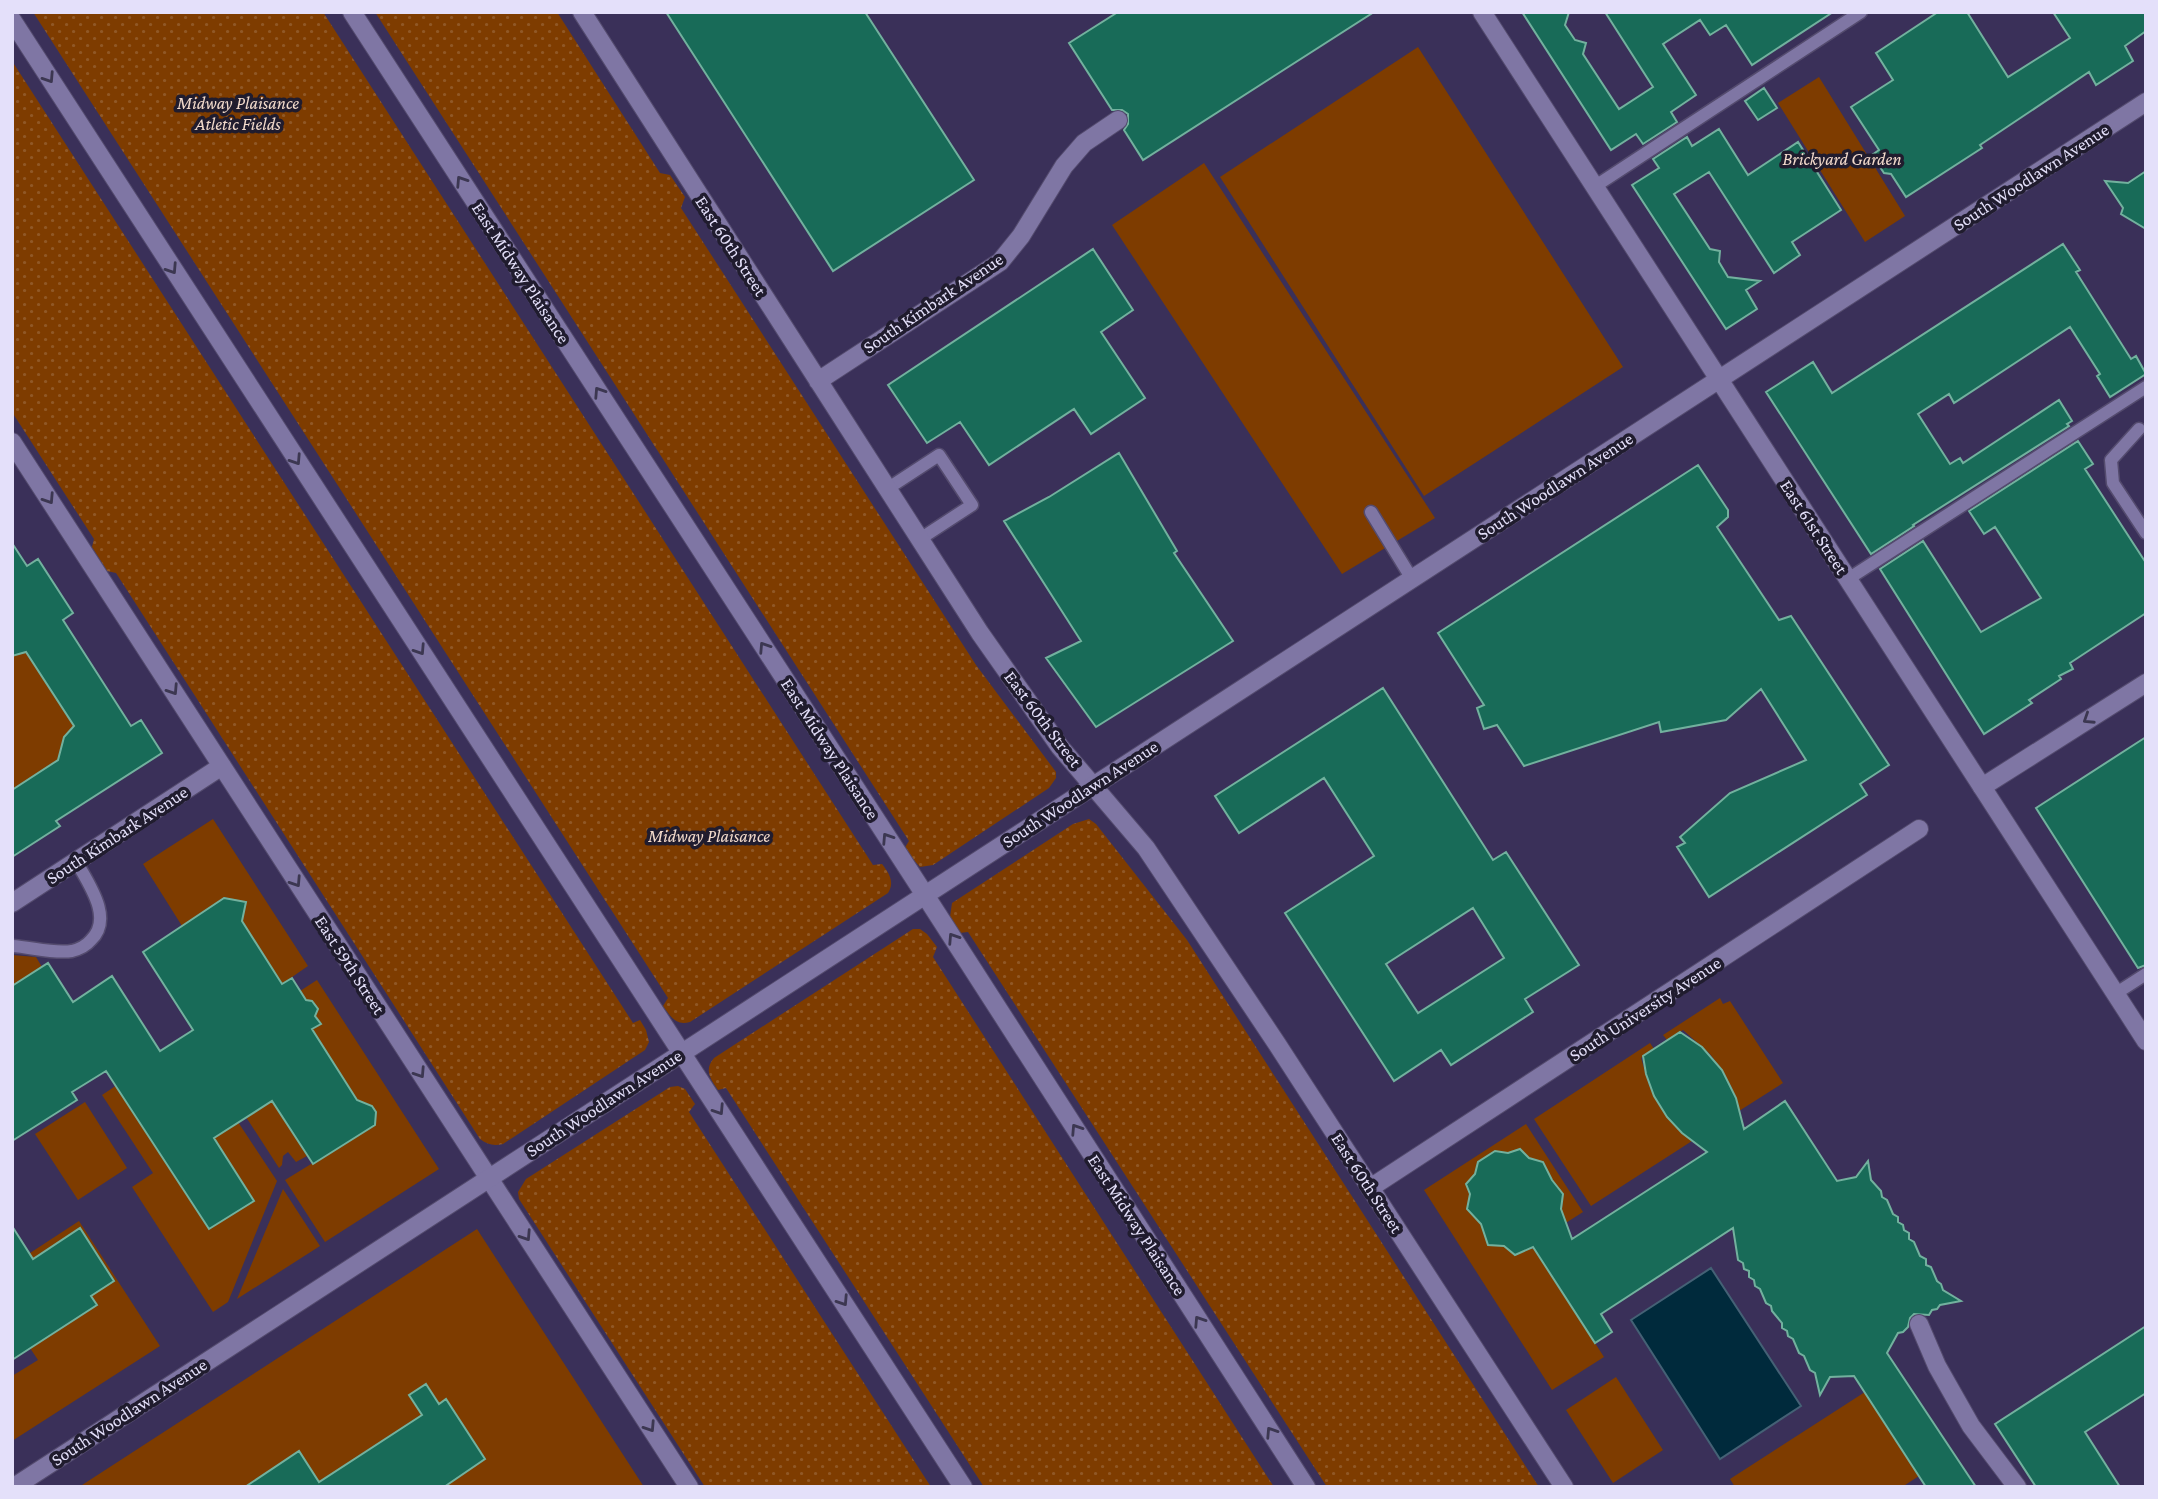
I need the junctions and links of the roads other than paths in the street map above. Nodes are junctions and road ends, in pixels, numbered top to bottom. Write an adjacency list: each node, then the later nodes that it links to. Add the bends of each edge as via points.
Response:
1 (352, 12): 26 (street, East Midway Plaisance, one-way to 1)
2 (582, 12): 10 (street, East 60th Street)
3 (1482, 12): 8 (street, East 61st Street)
4 (1861, 12): 8 (lane)
5 (12, 20): 32 (street, one-way to 32)
6 (2146, 102): 9 (street, South Woodlawn Avenue)
7 (1118, 120): 10 (street, South Kimbark Avenue, via 1084,143 1064,166 1000,262)
8 (1594, 187): 9 (street, East 61st Street)
9 (1719, 379): 18 (street, South Woodlawn Avenue); 19 (street, East 61st Street)
10 (818, 380): 14 (street, East 60th Street)
11 (2146, 387): 19 (lane)
12 (2139, 429): 16 (lane, via 2111,460 2113,483)
13 (12, 442): 21 (street, East 59th Street, one-way to 21)
14 (887, 488): 17 (street, East 60th Street); 17 (lane, via 939,455 972,505)
15 (1371, 512): 18 (lane)
16 (2146, 533)
17 (920, 539): 22 (street, East 60th Street, via 1039,719)
18 (1412, 579): 22 (street, South Woodlawn Avenue)
19 (1848, 579): 23 (street, East 61st Street)
20 (2146, 682): 23 (street, one-way to 23)
21 (222, 766): 25 (street, South Kimbark Avenue); 33 (street, East 59th Street, one-way to 33)
22 (1094, 785): 26 (street, South Woodlawn Avenue); 34 (street, East 60th Street, via 1146,848)
23 (1982, 787): 30 (street, East 61st Street)
24 (1919, 829): 34 (street, South University Avenue)
25 (76, 861): 27 (street, South Kimbark Avenue); 28 (lane, via 99,904 96,936 74,951)
26 (925, 895): 32 (street, South Woodlawn Avenue); 39 (street, East Midway Plaisance, one-way to 26)
27 (12, 902)
28 (12, 946)
29 (2146, 974): 30 (lane)
30 (2115, 994): 31 (street, East 61st Street)
31 (2146, 1041)
32 (682, 1052): 33 (street, South Woodlawn Avenue); 38 (street, one-way to 38)
33 (488, 1179): 36 (street, South Woodlawn Avenue); 37 (street, East 59th Street, one-way to 37)
34 (1370, 1188): 40 (street, East 60th Street)
35 (1919, 1324): 41 (street, via 1971,1426)
36 (14, 1487)
37 (689, 1487)
38 (963, 1487)
39 (1306, 1487)
40 (1564, 1487)
41 (2017, 1487)

